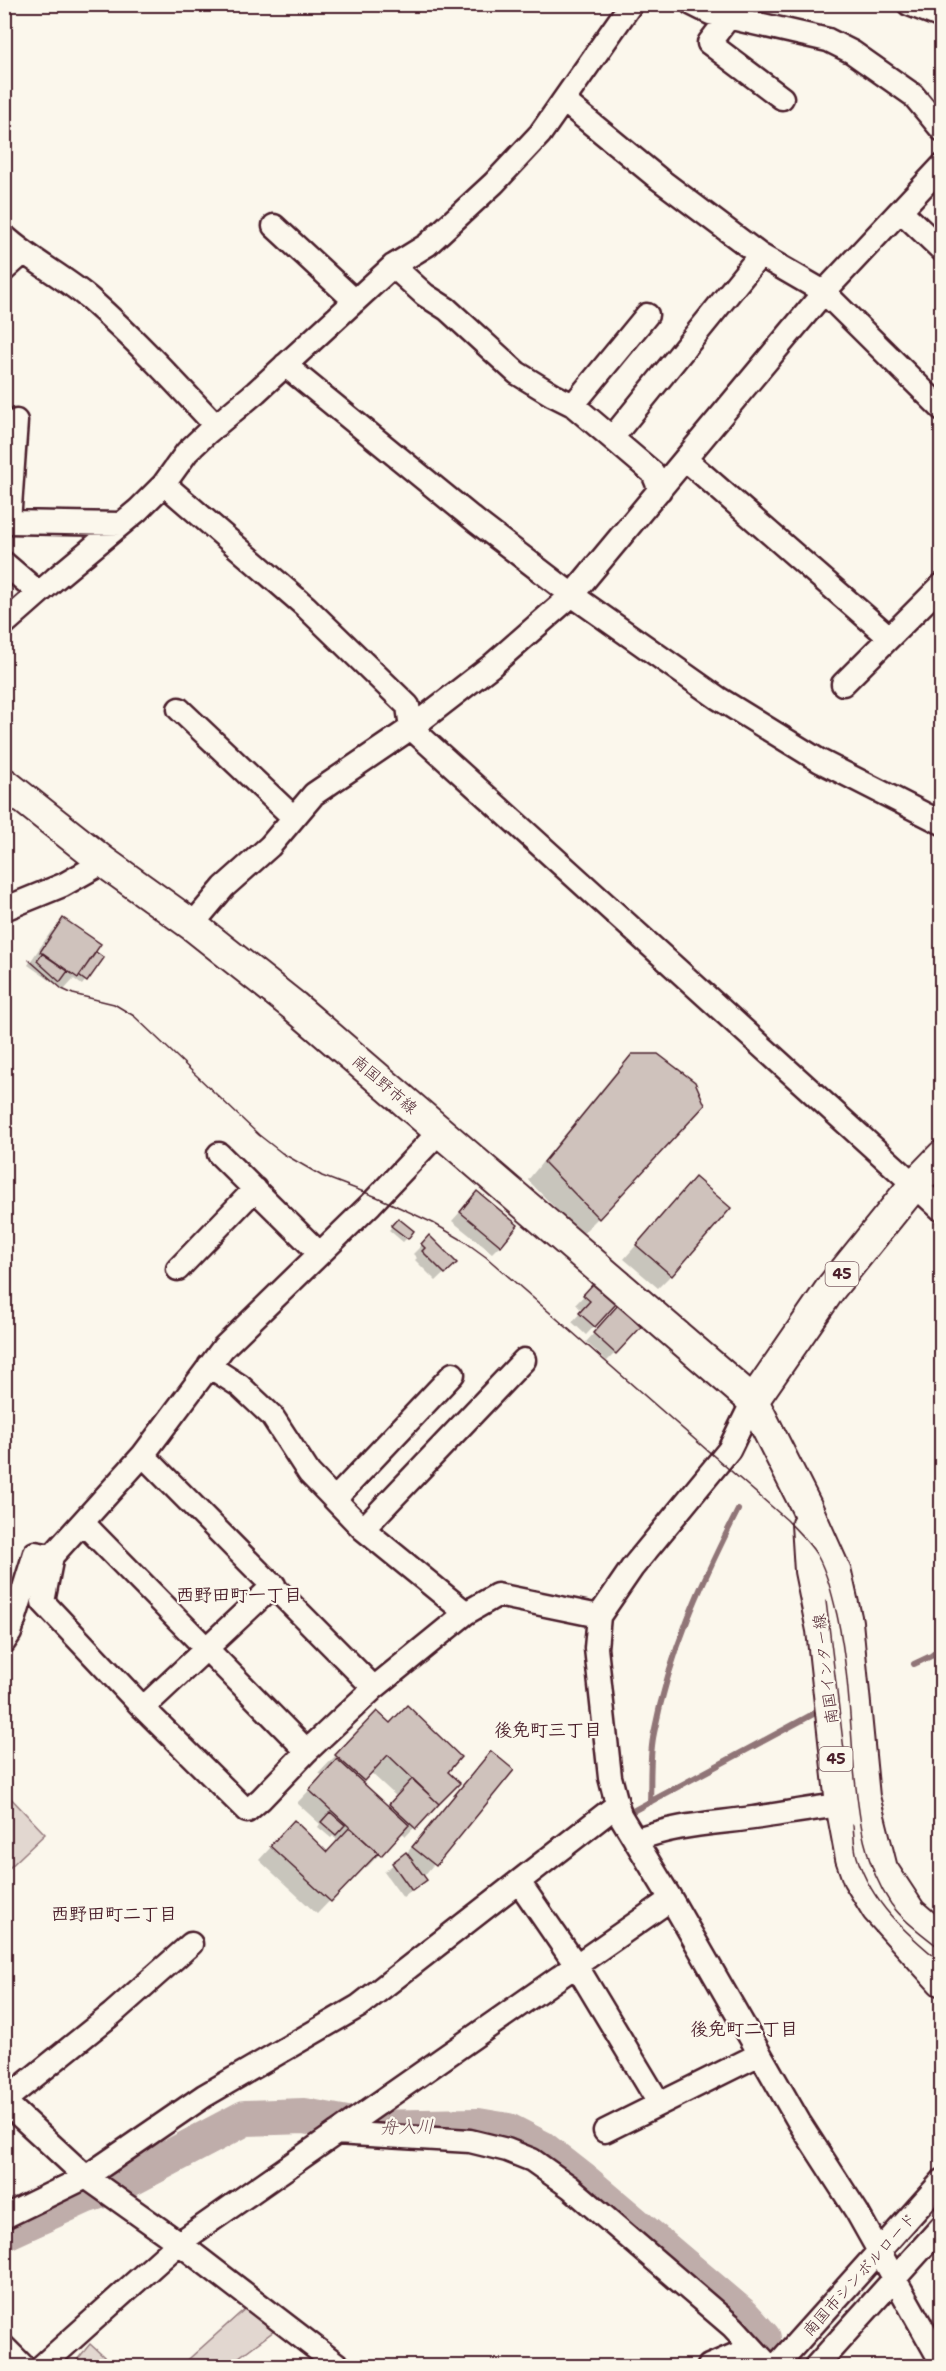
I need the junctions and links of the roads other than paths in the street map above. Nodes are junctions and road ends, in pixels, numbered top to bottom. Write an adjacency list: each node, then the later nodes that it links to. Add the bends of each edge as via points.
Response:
1 (631, 4): 7 (street)
2 (692, 4): 4 (street)
3 (909, 4): 5 (street)
4 (729, 17): 6 (street, via 709,43); 8 (street, via 828,40 852,52 913,95)
5 (942, 17)
6 (782, 98)
7 (564, 101): 15 (street); 16 (street, via 540,134 494,183 427,245)
8 (942, 130)
9 (942, 166): 10 (street)
10 (901, 211): 13 (street); 18 (street)
11 (274, 226): 19 (street)
12 (4, 236): 14 (street)
13 (942, 250)
14 (24, 252): 17 (street); 25 (street, via 88,298)
15 (760, 255): 18 (street); 26 (street)
16 (393, 266): 19 (street); 22 (street, via 518,373)
17 (4, 270)
18 (824, 292): 23 (street); 27 (street)
19 (355, 301): 21 (street)
20 (647, 315): 22 (street)
21 (285, 365): 25 (street); 35 (street)
22 (573, 405): 26 (street)
23 (942, 409)
24 (16, 421): 28 (street)
25 (216, 426): 29 (street, via 187,452)
26 (612, 438): 30 (street, via 653,474)
27 (685, 459): 30 (street); 37 (street)
28 (8, 473): 31 (street, via 9,522)
29 (164, 484): 31 (street); 40 (street, via 305,606 408,706)
30 (660, 490): 35 (street)
31 (121, 524): 34 (street)
32 (4, 563): 34 (street)
33 (942, 585): 37 (street)
34 (39, 593): 36 (street)
35 (572, 595): 40 (street); 43 (street, via 738,711 820,761)
36 (4, 624)
37 (889, 637): 38 (street)
38 (843, 684)
39 (179, 709): 42 (street)
40 (411, 728): 42 (street, via 314,794); 50 (street)
41 (4, 783): 44 (main road, 南国野市線)
42 (293, 817): 46 (street, via 270,846 224,887)
43 (942, 823)
44 (104, 862): 45 (street, via 63,885); 46 (main road, 南国野市線)
45 (4, 909)
46 (192, 925): 47 (main road, 南国野市線)
47 (440, 1131): 53 (street); 58 (main road, 南国野市線)
48 (219, 1154): 51 (street)
49 (942, 1156): 50 (main road, 45)
50 (914, 1185): 52 (street); 58 (main road, 45, via 831,1288)
51 (255, 1189): 53 (street); 54 (street)
52 (942, 1210)
53 (319, 1253): 56 (street, via 223,1348)
54 (178, 1269)
55 (524, 1360): 62 (street)
56 (210, 1366): 59 (street); 60 (street, via 240,1386 272,1416 309,1473)
57 (453, 1374): 60 (street)
58 (753, 1401): 66 (street, via 729,1450 632,1568); 72 (main road, 南国インター線 / 45, via 806,1506 810,1571)
59 (143, 1455): 61 (street); 64 (street)
60 (335, 1499): 62 (street)
61 (83, 1523): 63 (street); 68 (street)
62 (363, 1528): 65 (street)
63 (52, 1556): 67 (street, via 35,1553); 70 (street, via 43,1602)
64 (274, 1585): 68 (street); 69 (street)
65 (466, 1613): 66 (street, via 497,1595); 69 (street)
66 (599, 1616): 73 (street, via 598,1671 606,1750)
67 (4, 1642)
68 (207, 1648): 70 (street); 71 (street)
69 (375, 1688): 71 (street)
70 (143, 1708): 71 (street, via 247,1811)
71 (307, 1750)
72 (853, 1803): 74 (street, via 685,1825); 77 (main road, 南国インター線 / 45, via 890,1884 921,1924); 80 (main road, 南国インター線 / 45, via 851,1858 866,1892 887,1922)
73 (617, 1805): 74 (street); 75 (street)
74 (635, 1840): 76 (street)
75 (519, 1881): 79 (street); 87 (street, via 359,2006 164,2121)
76 (671, 1899): 79 (street); 81 (street)
77 (942, 1940)
78 (191, 1944): 82 (street)
79 (576, 1965): 83 (street); 84 (street)
80 (942, 1981)
81 (760, 2054): 83 (street); 91 (street)
82 (4, 2101): 87 (street)
83 (659, 2103): 85 (street)
84 (339, 2131): 90 (street); 94 (street, via 470,2141 532,2160 570,2187 725,2319)
85 (605, 2131)
86 (942, 2181): 91 (street, 南国市シンボルロード)
87 (99, 2187): 88 (street); 90 (street)
88 (4, 2217)
89 (942, 2226): 92 (street, 南国市シンボルロード)
90 (179, 2243): 96 (street); 98 (street)
91 (880, 2252): 92 (street); 101 (street, 南国市シンボルロード)
92 (894, 2278): 95 (street); 102 (street, 南国市シンボルロード)
93 (4, 2347): 97 (street)
94 (751, 2348): 99 (street); 100 (street)
95 (942, 2363)
96 (46, 2365)
97 (23, 2367)
98 (339, 2367)
99 (709, 2367)
100 (769, 2367)
101 (776, 2367)
102 (816, 2367)

